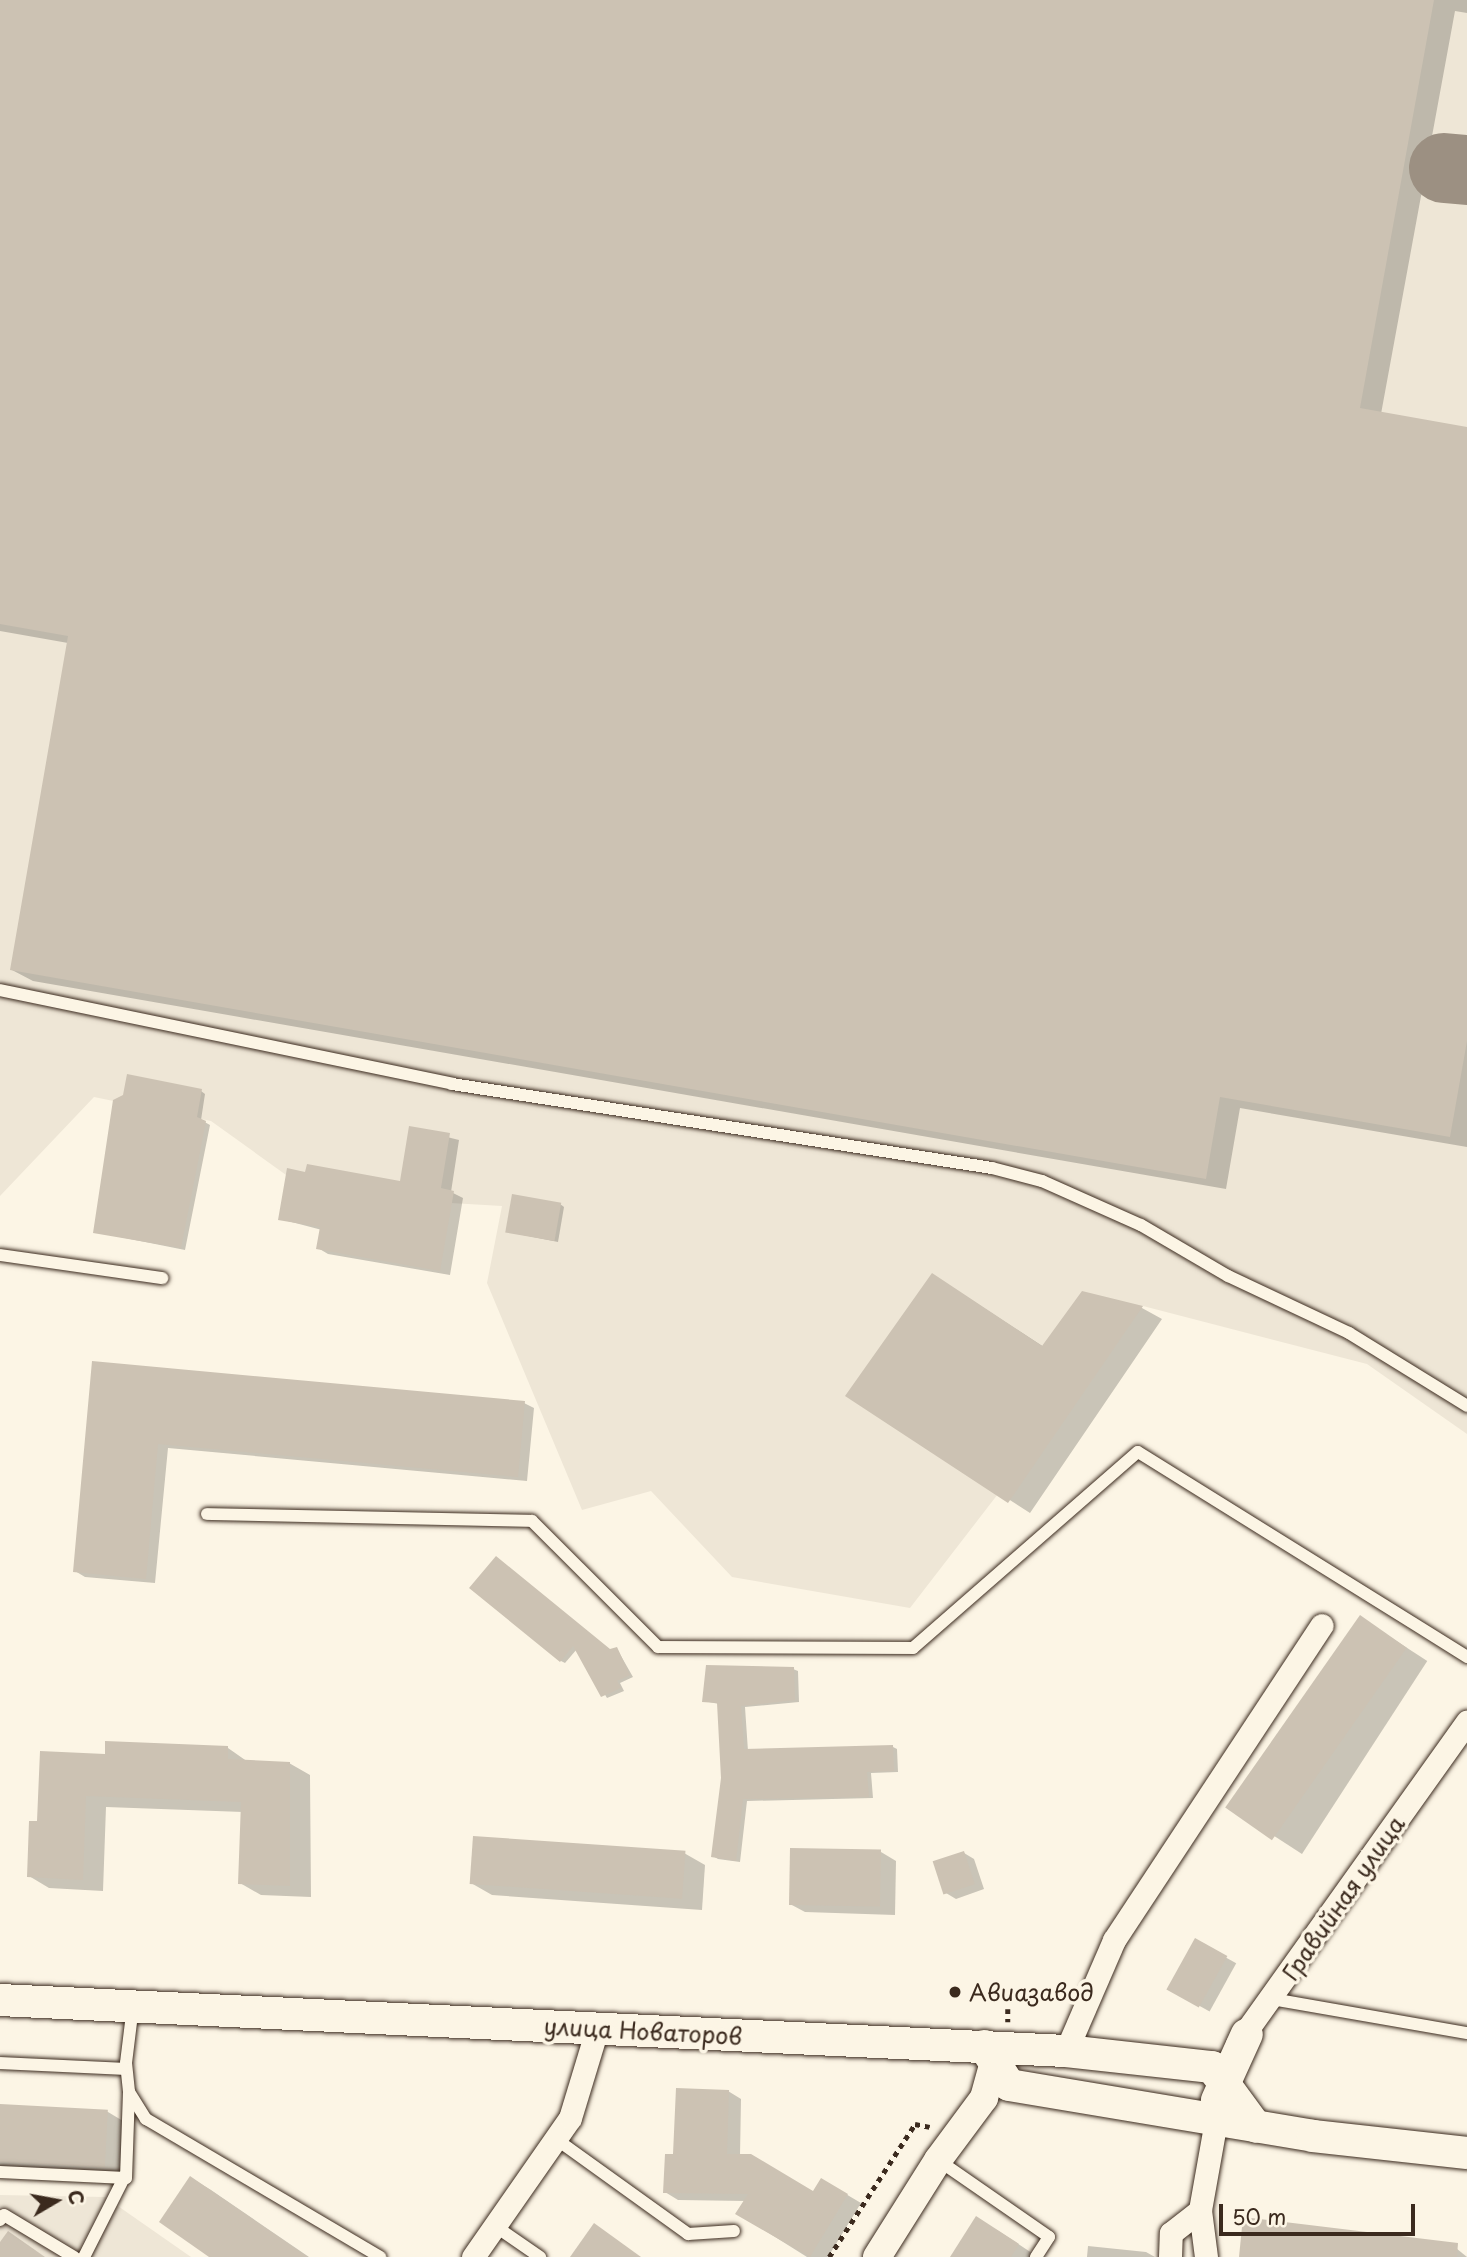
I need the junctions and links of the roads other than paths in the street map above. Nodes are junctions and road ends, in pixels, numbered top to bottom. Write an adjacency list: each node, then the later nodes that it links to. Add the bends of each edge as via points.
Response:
1 (0, 990): 4 (lane, via 452,1084 992,1168 1042,1181 1140,1225 1228,1276 1349,1333)
2 (0, 1255): 3 (lane)
3 (162, 1278)
4 (1467, 1406)
5 (208, 1514): 7 (lane, via 532,1521 658,1647 913,1648 1138,1452)
6 (1322, 1625): 16 (street, via 1114,1940)
7 (1467, 1657)
8 (1467, 1722): 9 (street, Гравийная улица)
9 (1272, 1999): 13 (lane); 14 (street, Гравийная улица)
10 (0, 2000): 11 (main road, улица Новаторов)
11 (133, 2006): 12 (main road, улица Новаторов); 19 (lane)
12 (597, 2029): 15 (main road, улица Новаторов); 24 (street, via 570,2119)
13 (1467, 2033)
14 (1247, 2035): 18 (street, Гравийная улица); 21 (main road, via 1220,2099)
15 (990, 2051): 16 (main road, улица Новаторов); 21 (main road, via 1009,2085); 26 (street, via 984,2098)
16 (1066, 2051): 18 (main road, улица Новаторов)
17 (0, 2063): 19 (lane)
18 (1212, 2067): 23 (main road)
19 (126, 2069): 20 (lane)
20 (129, 2092): 28 (lane); 35 (lane, via 146,2119)
21 (1183, 2114): 22 (main road)
22 (1216, 2120): 23 (main road); 29 (street)
23 (1256, 2127): 25 (main road)
24 (556, 2139): 31 (street); 32 (lane, via 688,2234)
25 (1467, 2153)
26 (938, 2160): 38 (street); 39 (lane, via 1049,2237)
27 (0, 2172): 28 (lane, via 126,2178)
28 (126, 2174): 34 (lane)
29 (1200, 2210): 40 (street, via 1171,2233); 41 (street)
30 (0, 2220): 33 (lane, via 4,2215)
31 (495, 2226): 36 (street); 37 (lane)
32 (734, 2231)
33 (74, 2257)
34 (84, 2257)
35 (380, 2257)
36 (473, 2257)
37 (540, 2257)
38 (877, 2257)
39 (1036, 2257)
40 (1170, 2257)
41 (1206, 2257)

